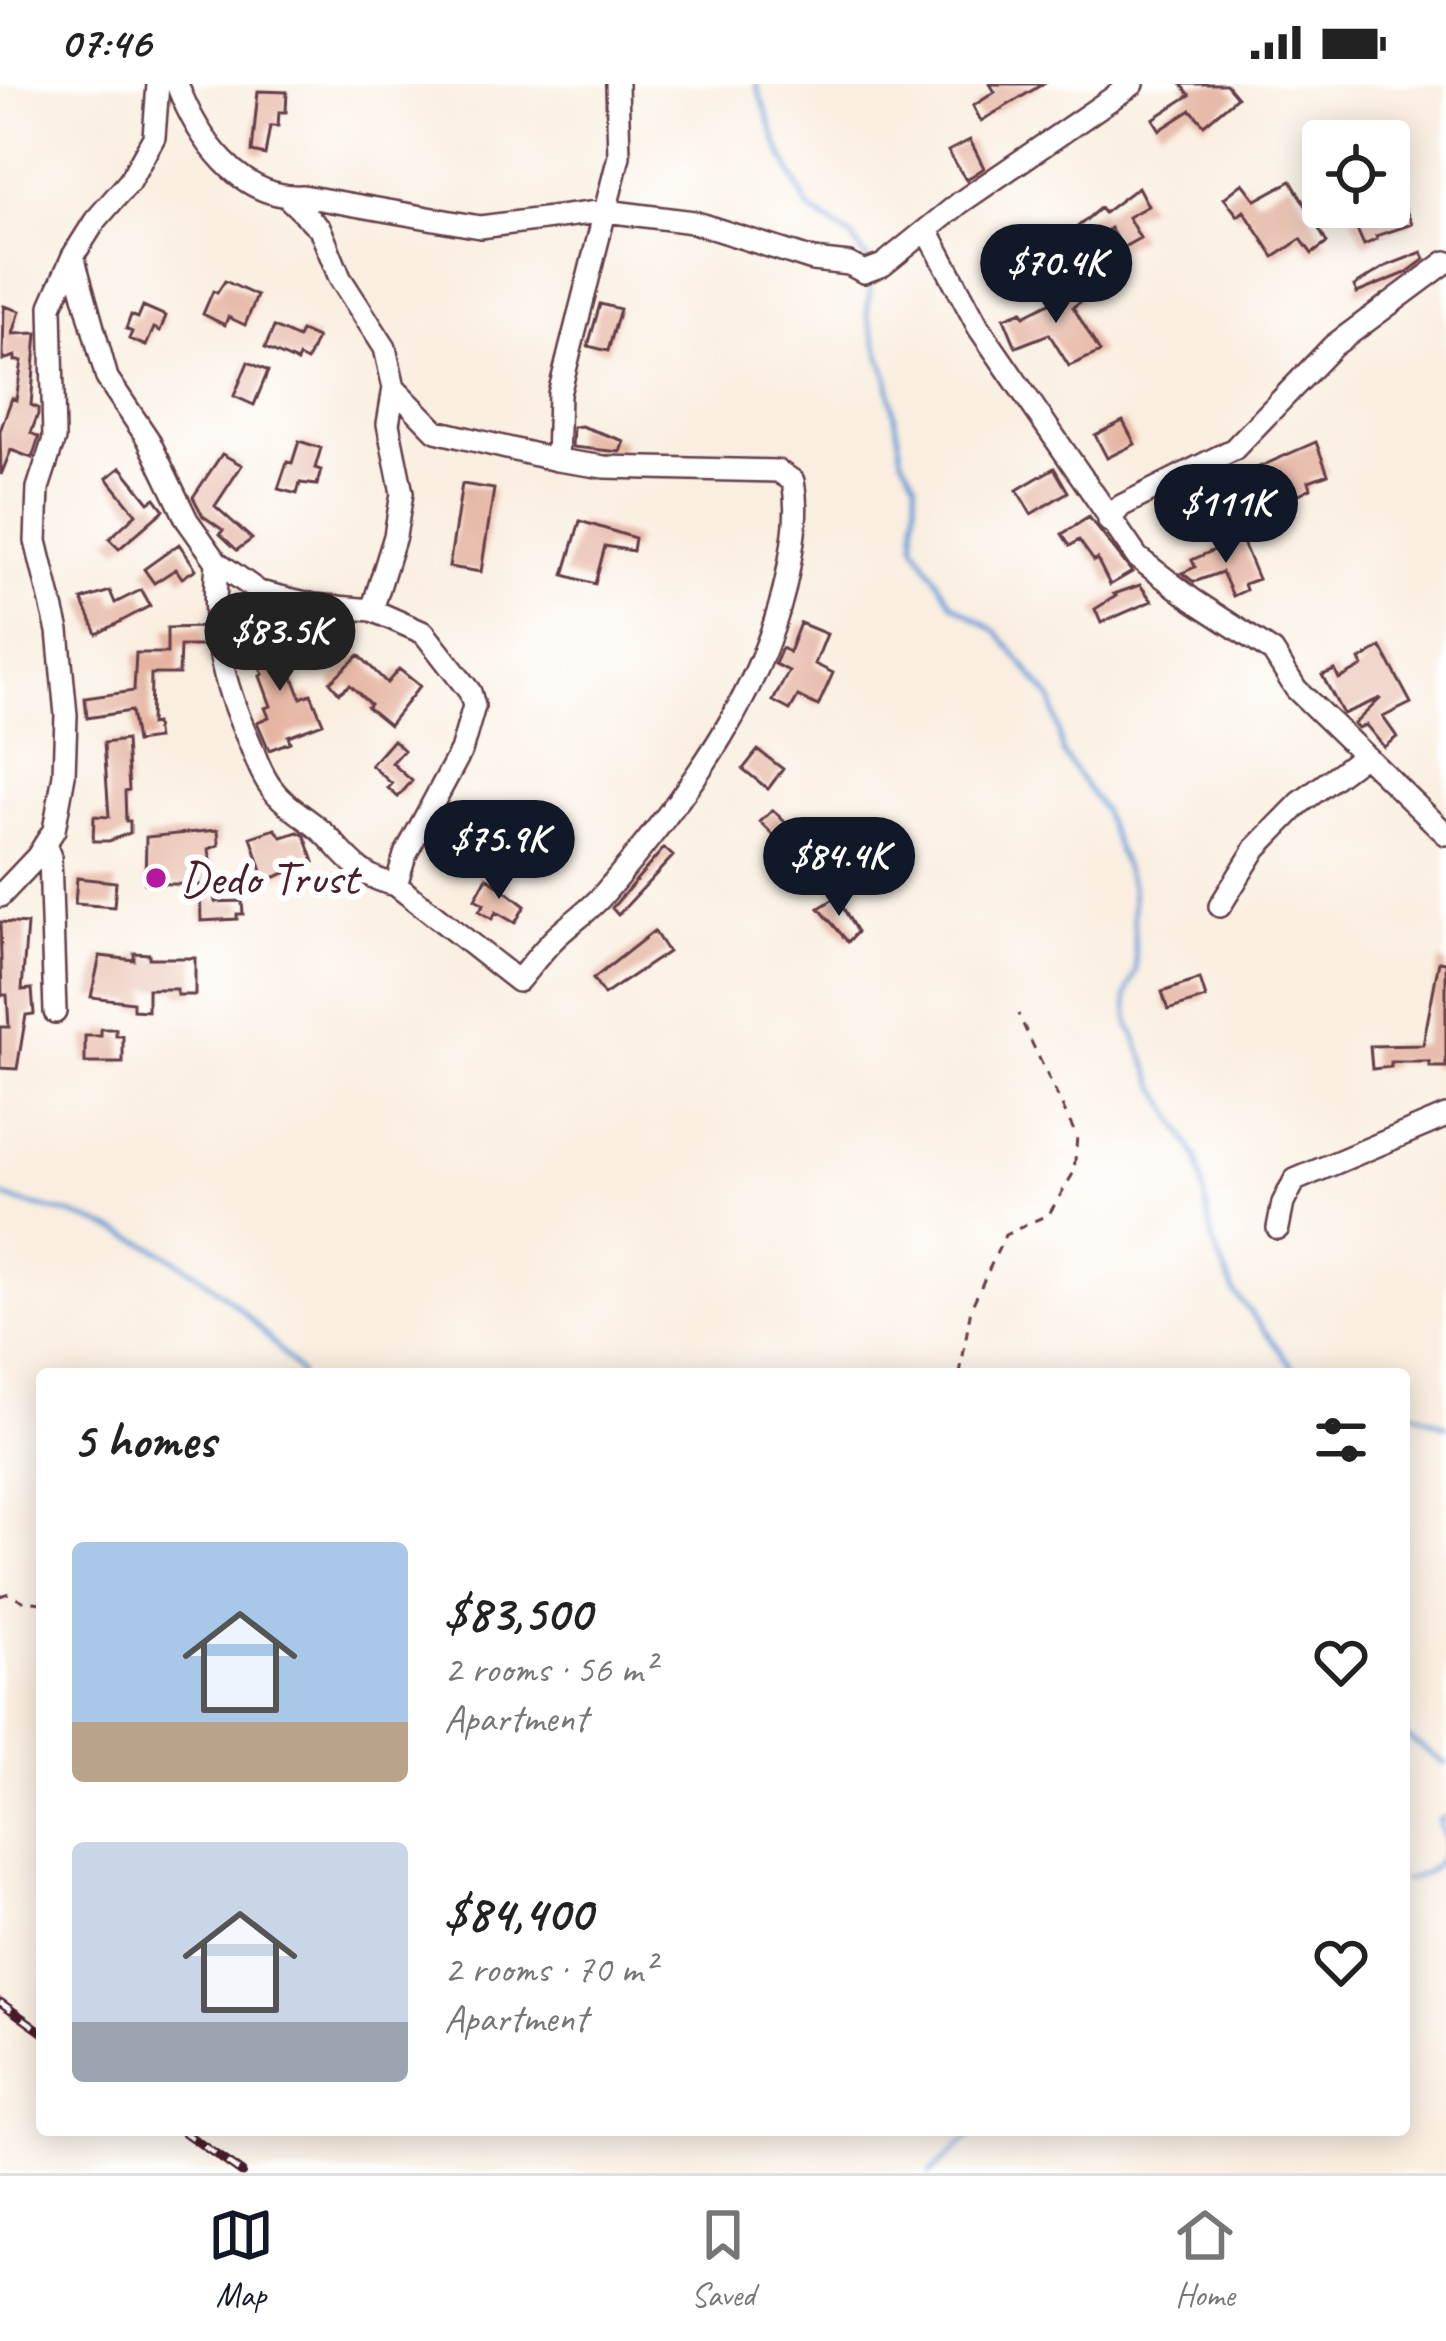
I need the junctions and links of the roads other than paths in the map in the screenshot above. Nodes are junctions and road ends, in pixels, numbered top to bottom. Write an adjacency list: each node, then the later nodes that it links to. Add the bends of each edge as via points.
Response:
1 (158, 84): 8 (street, via 154,137)
2 (177, 84): 5 (street, via 207,144 229,168)
3 (617, 84): 6 (street, via 619,156)
4 (1133, 84): 7 (street)
5 (286, 197): 6 (street, via 480,227); 10 (street, via 320,229 346,290 385,348)
6 (606, 211): 7 (street, via 693,222 864,272); 11 (street, via 559,394)
7 (928, 232): 12 (street, via 979,328)
8 (73, 256): 13 (street, via 107,378); 17 (street, via 51,306 54,439 38,488 36,541 58,631 66,715 64,775)
9 (1446, 262): 12 (street, via 1333,346 1234,449 1121,506)
10 (394, 388): 11 (street, via 436,431); 14 (street, via 388,424 402,493)
11 (557, 460): 18 (street, via 788,475 795,527 770,641 738,712 686,789 598,901 518,981)
12 (1109, 521): 15 (street, via 1137,557 1273,652 1296,689)
13 (217, 562): 14 (street, via 259,592); 18 (street, via 218,657 265,777 347,861)
14 (372, 610): 18 (street, via 424,633 474,706 461,751)
15 (1363, 756): 16 (street); 20 (street, via 1256,848)
16 (1446, 834)
17 (45, 844): 19 (street); 21 (street)
18 (396, 885)
19 (0, 896)
20 (1220, 907)
21 (55, 1012)
22 (1446, 1116): 23 (street, via 1295,1180)
23 (1278, 1228)

